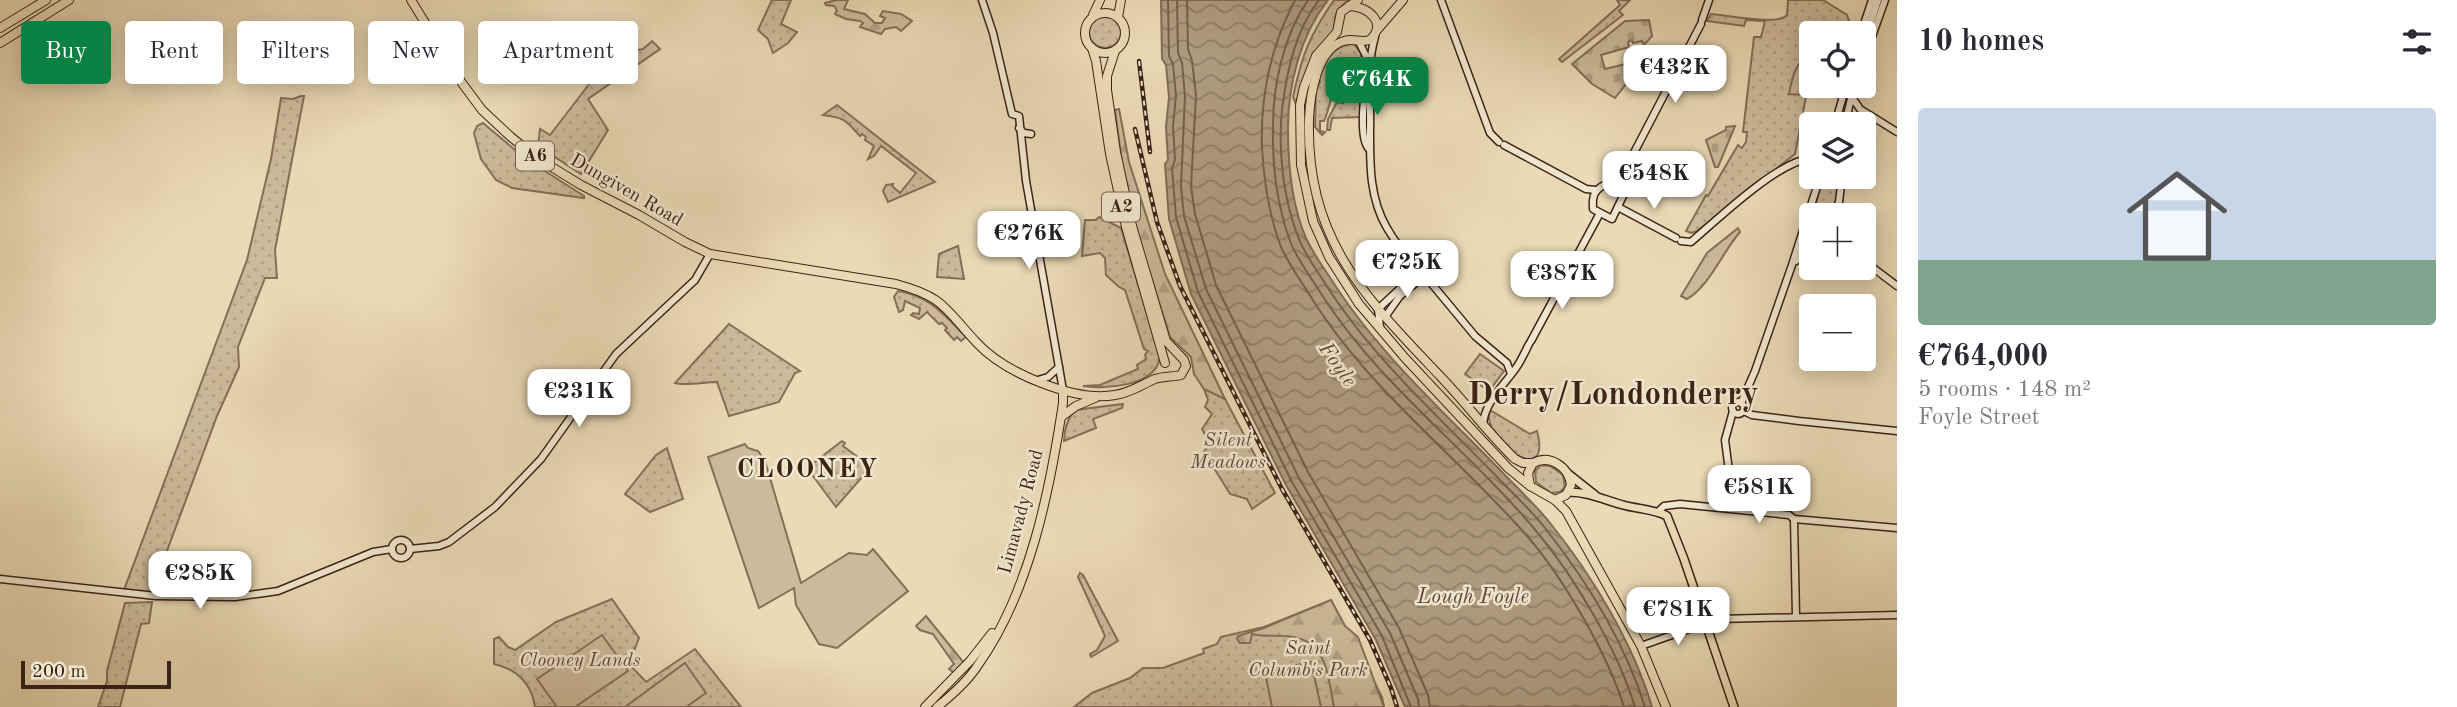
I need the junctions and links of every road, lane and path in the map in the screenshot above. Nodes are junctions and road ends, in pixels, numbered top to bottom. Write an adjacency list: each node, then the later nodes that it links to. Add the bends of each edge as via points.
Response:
1 (47, 0): 24 (highway)
2 (69, 0): 27 (highway)
3 (411, 0): 46 (highway, Dungiven Road / A6, via 462,83 511,137 581,185)
4 (982, 0): 35 (main road)
5 (1100, 0): 18 (highway, A2)
6 (1121, 0): 19 (highway, A2)
7 (1358, 0): 15 (highway)
8 (1403, 0): 16 (highway)
9 (1441, 0): 40 (main road, via 1491,135)
10 (1709, 0): 39 (main road, via 1702,22)
11 (1872, 0): 21 (main road)
12 (1878, 0): 22 (main road)
13 (1885, 0): 23 (main road)
14 (1370, 2): 17 (highway)
15 (1349, 6): 17 (highway); 20 (highway)
16 (1393, 12): 17 (highway); 25 (highway)
17 (1371, 13): 25 (highway, via 1377,21)
18 (1093, 15): 19 (highway, via 1105,12); 28 (highway, A2, via 1084,33)
19 (1118, 17): 29 (highway, A2, via 1125,36)
20 (1339, 21): 26 (highway); 54 (highway, via 1337,32 1310,71 1300,105 1304,185 1329,257)
21 (1867, 21)
22 (1870, 21)
23 (1876, 25)
24 (0, 28)
25 (1376, 32): 26 (highway, via 1370,40); 30 (main road)
26 (1357, 41): 30 (main road); 52 (highway, via 1336,44 1316,72 1310,107 1310,167 1332,243)
27 (0, 43)
28 (1092, 48): 29 (highway, via 1103,53); 58 (highway, A2, via 1126,228)
29 (1115, 51): 55 (highway, A2, via 1107,76 1115,152 1166,341)
30 (1369, 61): 50 (main road, via 1363,137 1369,149 1374,200 1387,229)
31 (1851, 98): 34 (main road)
32 (1853, 98): 33 (main road)
33 (1860, 108): 34 (main road); 36 (main road)
34 (1847, 110)
35 (1019, 128): 37 (main road); 59 (main road)
36 (1897, 132)
37 (1031, 134)
38 (1799, 161): 43 (main road, via 1777,173 1691,242)
39 (1614, 188): 41 (main road, via 1606,184); 43 (main road, via 1624,194)
40 (1586, 189): 41 (main road); 42 (main road)
41 (1596, 190): 42 (main road)
42 (1592, 198): 44 (main road, via 1592,209)
43 (1618, 207): 44 (main road, via 1612,219)
44 (1600, 213): 56 (main road)
45 (1799, 246): 48 (main road)
46 (710, 254): 63 (highway, Dungiven Road / A6, via 919,290 942,304 997,360); 85 (main road, via 695,280 616,354 541,459 495,507 449,542)
47 (1799, 257): 48 (main road)
48 (1792, 265): 66 (main road)
49 (1876, 270): 51 (main road)
50 (1423, 272): 52 (main road); 53 (main road); 57 (main road, via 1475,336)
51 (1897, 286)
52 (1378, 309): 53 (highway); 54 (main road)
53 (1385, 317): 69 (highway)
54 (1382, 333): 74 (highway)
55 (1178, 356): 58 (highway); 61 (highway, via 1186,368 1181,375)
56 (1519, 362): 57 (main road); 60 (main road)
57 (1507, 363): 60 (main road)
58 (1165, 364): 61 (highway, A2); 62 (highway)
59 (1059, 367): 63 (main road); 64 (main road)
60 (1511, 374): 67 (main road)
61 (1172, 376): 62 (highway)
62 (1157, 379): 65 (highway, via 1131,391)
63 (1038, 380): 64 (highway, A6)
64 (1063, 390): 65 (highway); 68 (highway, Limavady Road)
65 (1098, 396): 68 (highway, via 1076,406)
66 (1739, 410): 70 (main road); 79 (main road, via 1730,421 1725,440)
67 (1485, 412): 69 (main road); 71 (main road)
68 (1060, 421): 88 (highway, Limavady Road, via 1047,494)
69 (1483, 425): 71 (highway)
70 (1897, 431)
71 (1492, 436): 72 (highway, via 1519,462)
72 (1533, 463): 73 (highway, via 1550,460); 74 (highway, via 1528,473)
73 (1566, 471): 75 (highway, via 1571,481); 76 (main road)
74 (1530, 486): 77 (highway)
75 (1567, 494): 76 (main road); 77 (highway); 80 (highway)
76 (1596, 495): 81 (main road)
77 (1555, 500): 80 (highway)
78 (1674, 504): 79 (main road); 81 (main road); 82 (main road)
79 (1734, 509): 83 (main road)
80 (1566, 511): 92 (highway)
81 (1657, 512): 82 (main road)
82 (1667, 516): 91 (main road)
83 (1794, 519): 84 (main road); 90 (main road)
84 (1897, 528)
85 (410, 548): 86 (main road, via 400,540); 86 (main road, via 401,558)
86 (392, 549): 87 (main road, via 373,552 278,591 235,597 156,596)
87 (0, 579)
88 (1011, 604): 93 (highway, Limavady Road); 94 (highway, Limavady Road, via 970,661)
89 (1897, 615): 90 (main road)
90 (1796, 616): 91 (main road)
91 (1706, 622): 92 (main road); 97 (main road)
92 (1641, 646): 96 (highway)
93 (985, 653): 94 (highway); 95 (highway, Limavady Road, via 978,667)
94 (928, 707)
95 (937, 707)
96 (1666, 707)
97 (1734, 707)

